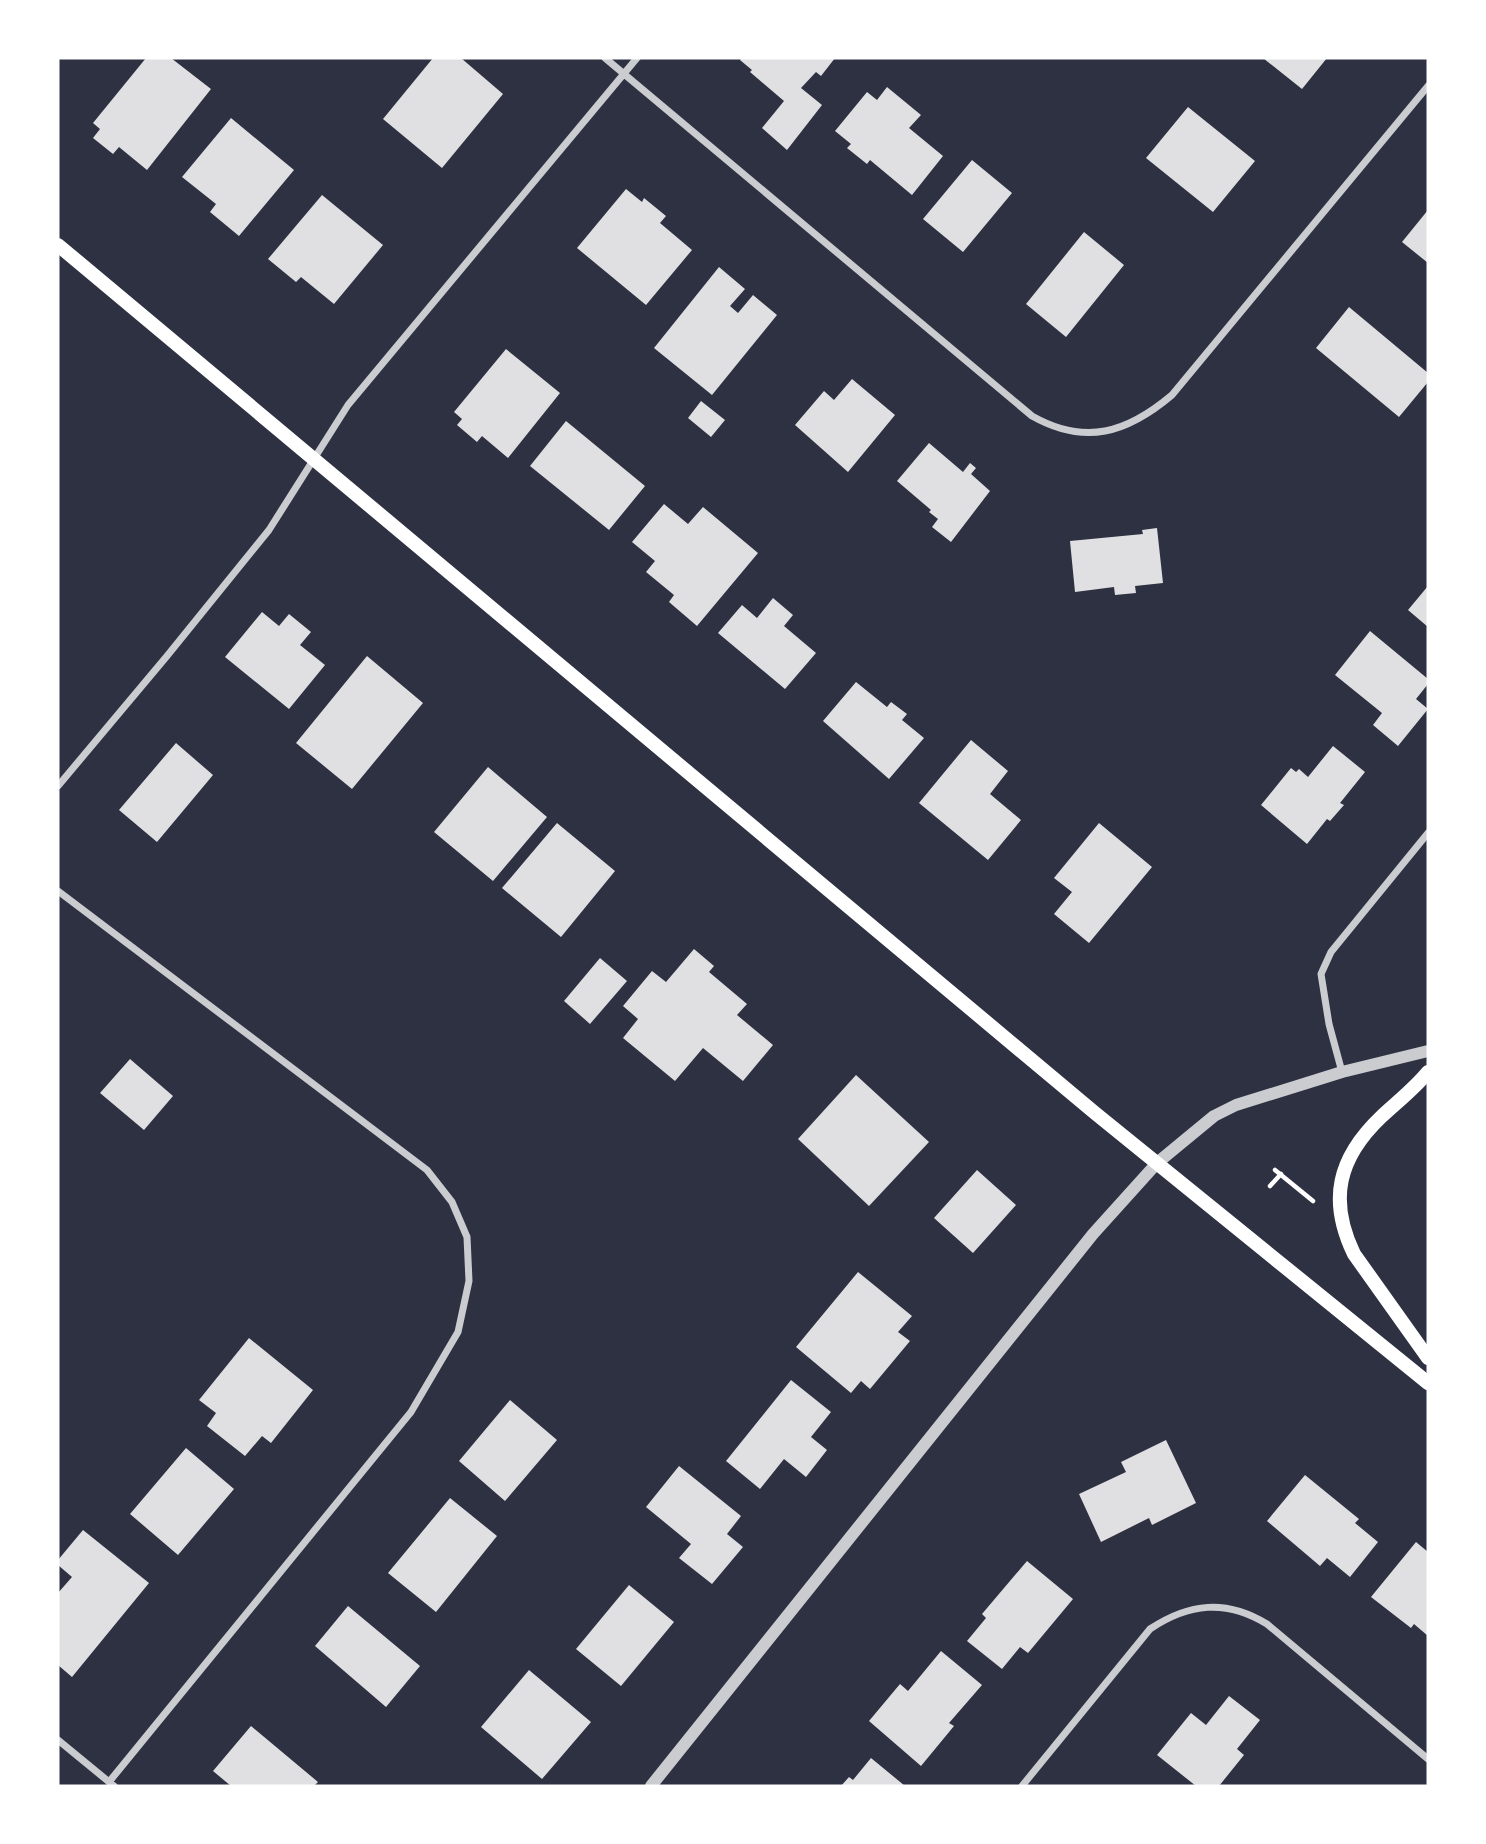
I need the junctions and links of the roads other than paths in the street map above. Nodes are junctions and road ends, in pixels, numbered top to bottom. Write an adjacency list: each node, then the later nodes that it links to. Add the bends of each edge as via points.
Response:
1 (605, 58): 3 (street)
2 (637, 58): 3 (street)
3 (624, 73): 4 (street, via 1032,416 1085,434 1120,428 1172,395); 6 (street, via 348,405)
4 (1428, 86)
5 (58, 246): 6 (main road)
6 (315, 458): 7 (street, via 269,530); 13 (main road)
7 (58, 786)
8 (1428, 834): 11 (street, via 1338,943 1321,974)
9 (58, 891): 18 (street, via 427,1170 452,1202 467,1237 469,1281 458,1332 411,1412)
10 (1428, 1051): 11 (street)
11 (1342, 1072): 13 (street, via 1236,1105 1214,1116)
12 (1428, 1072): 14 (main road, via 1358,1144 1347,1162 1339,1212 1354,1254)
13 (1157, 1163): 15 (main road); 19 (street, via 1093,1234)
14 (1428, 1358)
15 (1428, 1384)
16 (58, 1740): 18 (street)
17 (1428, 1759): 20 (street, via 1267,1625 1246,1612 1206,1607 1176,1614 1150,1629)
18 (112, 1784)
19 (651, 1786)
20 (1022, 1786)

